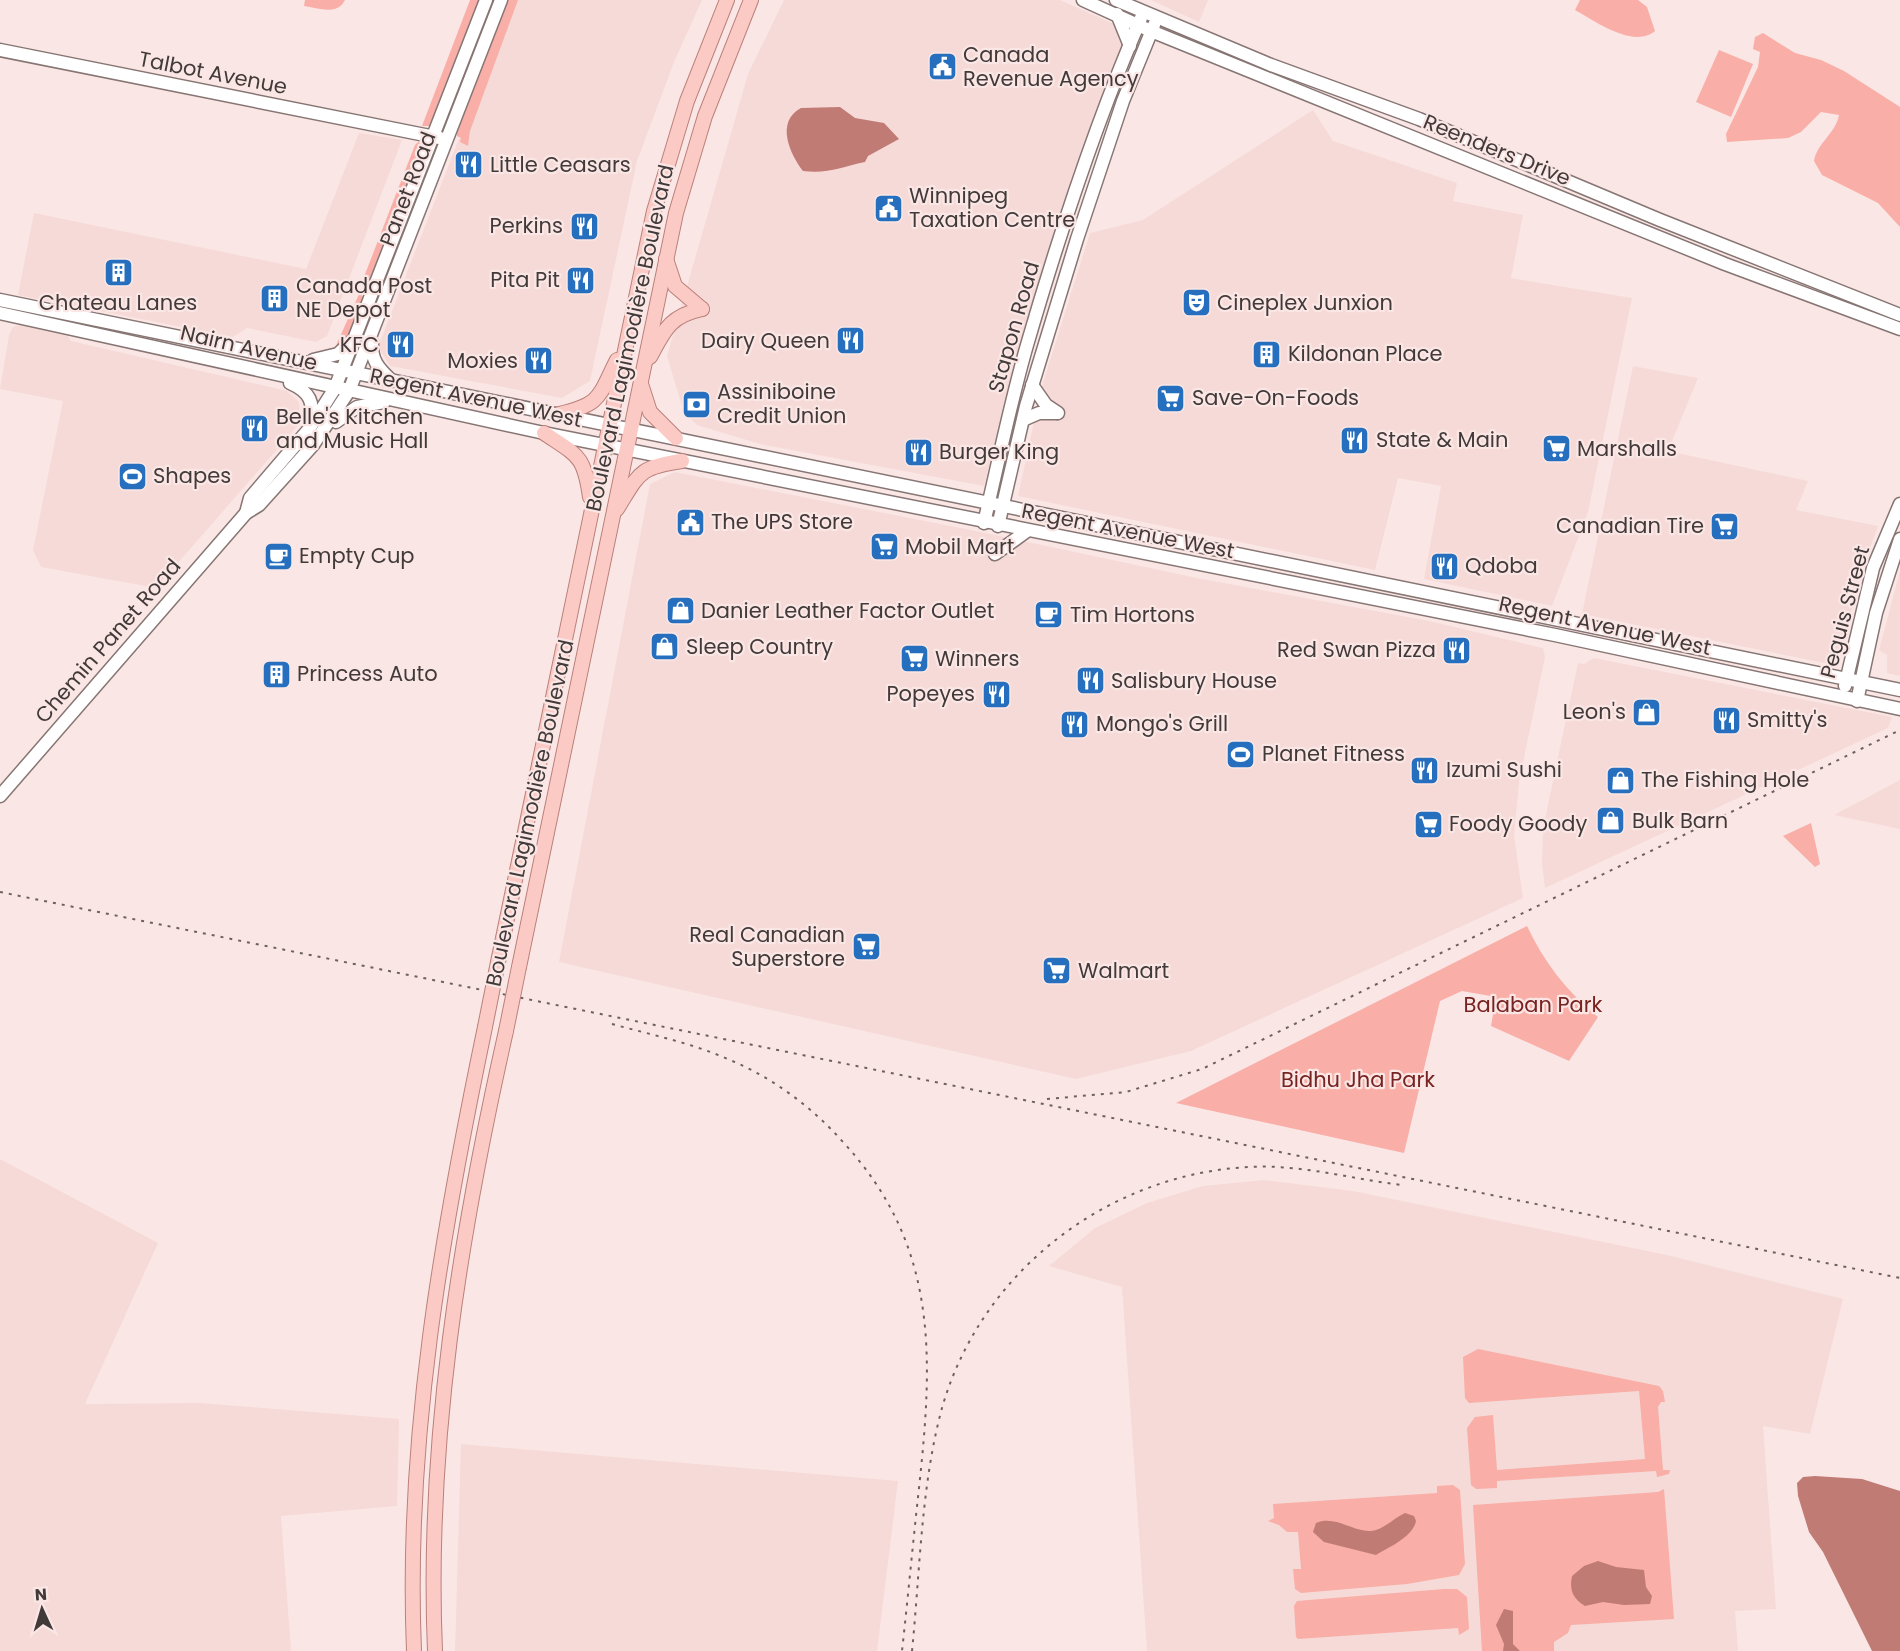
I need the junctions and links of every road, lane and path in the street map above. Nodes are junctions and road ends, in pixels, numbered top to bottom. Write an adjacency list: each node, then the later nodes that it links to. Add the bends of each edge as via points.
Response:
1 (486, 0): 13 (street, Panet Road)
2 (501, 0): 14 (street, Panet Road)
3 (727, 0): 25 (main road, Boulevard Lagimodière Boulevard, via 687,101 662,182)
4 (751, 0): 17 (main road, Boulevard Lagimodière Boulevard, via 705,116)
5 (1083, 0): 7 (street, Reenders Drive)
6 (1116, 0): 8 (street, Reenders Drive)
7 (1117, 14): 8 (street, Reenders Drive); 11 (street)
8 (1142, 18): 9 (street, Reenders Drive); 10 (street, Reenders Drive); 11 (street, Stapon Road)
9 (1158, 19): 10 (street, Stapon Road); 20 (street, Reenders Drive, via 1271,66 1419,119)
10 (1151, 31): 16 (street, Stapon Road); 22 (street, Reenders Drive, via 1745,272)
11 (1130, 46): 15 (street, Stapon Road)
12 (0, 50): 13 (street, Talbot Avenue)
13 (432, 140): 14 (street, Talbot Avenue); 23 (street, Panet Road)
14 (446, 145): 24 (street, Panet Road)
15 (1062, 234): 16 (street); 26 (street, Stapon Road)
16 (1077, 239): 28 (street, Stapon Road)
17 (665, 258): 34 (main road, Boulevard Lagimodière Boulevard); 34 (main road, via 675,286 702,309 686,312 671,322)
18 (0, 300): 21 (street, Nairn Avenue)
19 (0, 313): 21 (street, Nairn Avenue)
20 (1900, 315)
21 (83, 324): 27 (street, Nairn Avenue); 30 (street, Nairn Avenue)
22 (1900, 329)
23 (358, 332): 29 (street, via 338,354); 31 (street, Panet Road)
24 (372, 334): 33 (street, Panet Road); 35 (street, via 371,355 376,366)
25 (626, 342): 40 (main road, via 598,398 583,409); 42 (main road, Boulevard Lagimodière Boulevard)
26 (1027, 345): 28 (street); 54 (street, Stapon Road)
27 (230, 348): 29 (street, Nairn Avenue); 30 (street)
28 (1044, 350): 36 (street, Stapon Road)
29 (302, 362): 31 (street, Nairn Avenue)
30 (227, 363): 32 (street, Nairn Avenue)
31 (343, 370): 33 (street, Nairn Avenue); 37 (street, Panet Road)
32 (265, 371): 37 (street, Nairn Avenue); 43 (street, via 304,390 312,409)
33 (357, 374): 35 (street, Regent Avenue West); 38 (street, Panet Road)
34 (641, 376): 44 (main road, Boulevard Lagimodière Boulevard); 46 (main road, via 650,412)
35 (392, 381): 40 (street, Regent Avenue West)
36 (1032, 385): 41 (street, Stapon Road); 41 (street, via 1046,405 1058,413 1039,413)
37 (335, 388): 38 (street, Nairn Avenue); 43 (street, Chemin Panet Road)
38 (350, 391): 39 (street, Regent Avenue West); 50 (street, Chemin Panet Road)
39 (393, 401): 45 (street, Regent Avenue West); 50 (street, via 346,412)
40 (559, 414): 42 (street, Regent Avenue West)
41 (1023, 420): 56 (street, Stapon Road)
42 (609, 425): 44 (street, Regent Avenue West); 47 (main road, Boulevard Lagimodière Boulevard)
43 (309, 429): 52 (street, Chemin Panet Road)
44 (630, 429): 46 (street, Regent Avenue West); 48 (main road, Boulevard Lagimodière Boulevard)
45 (544, 434): 47 (street, Regent Avenue West); 57 (main road, via 582,462)
46 (676, 438): 51 (street, Regent Avenue West)
47 (604, 446): 48 (street, Regent Avenue West); 57 (main road, Boulevard Lagimodière Boulevard)
48 (626, 450): 49 (street, Regent Avenue West); 58 (main road, Boulevard Lagimodière Boulevard)
49 (682, 461): 53 (street, Regent Avenue West); 58 (main road, via 642,471)
50 (296, 465): 52 (street, Chemin Panet Road)
51 (860, 476): 53 (street); 54 (street, Regent Avenue West)
52 (271, 483): 80 (street, Chemin Panet Road, via 259,505 246,513)
53 (856, 497): 59 (street, Regent Avenue West)
54 (989, 501): 56 (street, Regent Avenue West); 59 (street, Stapon Road)
55 (1900, 504): 74 (street, Peguis Street, via 1873,568)
56 (1004, 505): 60 (street, Stapon Road); 64 (street, Regent Avenue West)
57 (592, 508): 81 (main road, Boulevard Lagimodière Boulevard, bridge, via 444,1231 417,1449 411,1595)
58 (612, 519): 82 (main road, Boulevard Lagimodière Boulevard, bridge, via 464,1238 445,1372 437,1478)
59 (984, 523): 60 (street, Regent Avenue West)
60 (998, 526): 61 (street, Regent Avenue West)
61 (1026, 531): 63 (street); 66 (street, Regent Avenue West)
62 (1900, 538): 75 (street, Peguis Street, via 1876,613)
63 (994, 554)
64 (1283, 563): 65 (street, Regent Avenue West); 66 (street)
65 (1308, 570): 67 (street); 68 (street, Regent Avenue West)
66 (1260, 577): 67 (street, Regent Avenue West)
67 (1284, 582): 71 (street, Regent Avenue West)
68 (1381, 584): 69 (street, Regent Avenue West); 71 (street)
69 (1401, 588): 70 (street, Regent Avenue West); 72 (street)
70 (1437, 596): 73 (street); 74 (street, Regent Avenue West)
71 (1368, 597): 72 (street, Regent Avenue West)
72 (1417, 608): 73 (street, Regent Avenue West)
73 (1435, 611): 77 (street, Regent Avenue West)
74 (1846, 680): 75 (street, Regent Avenue West); 77 (street, Peguis Street)
75 (1862, 683): 76 (street, Regent Avenue West); 78 (street, Peguis Street)
76 (1900, 690)
77 (1843, 698): 78 (street, Regent Avenue West)
78 (1857, 701): 79 (street, Regent Avenue West)
79 (1900, 709)
80 (0, 796)
81 (414, 1651)
82 (435, 1651)

